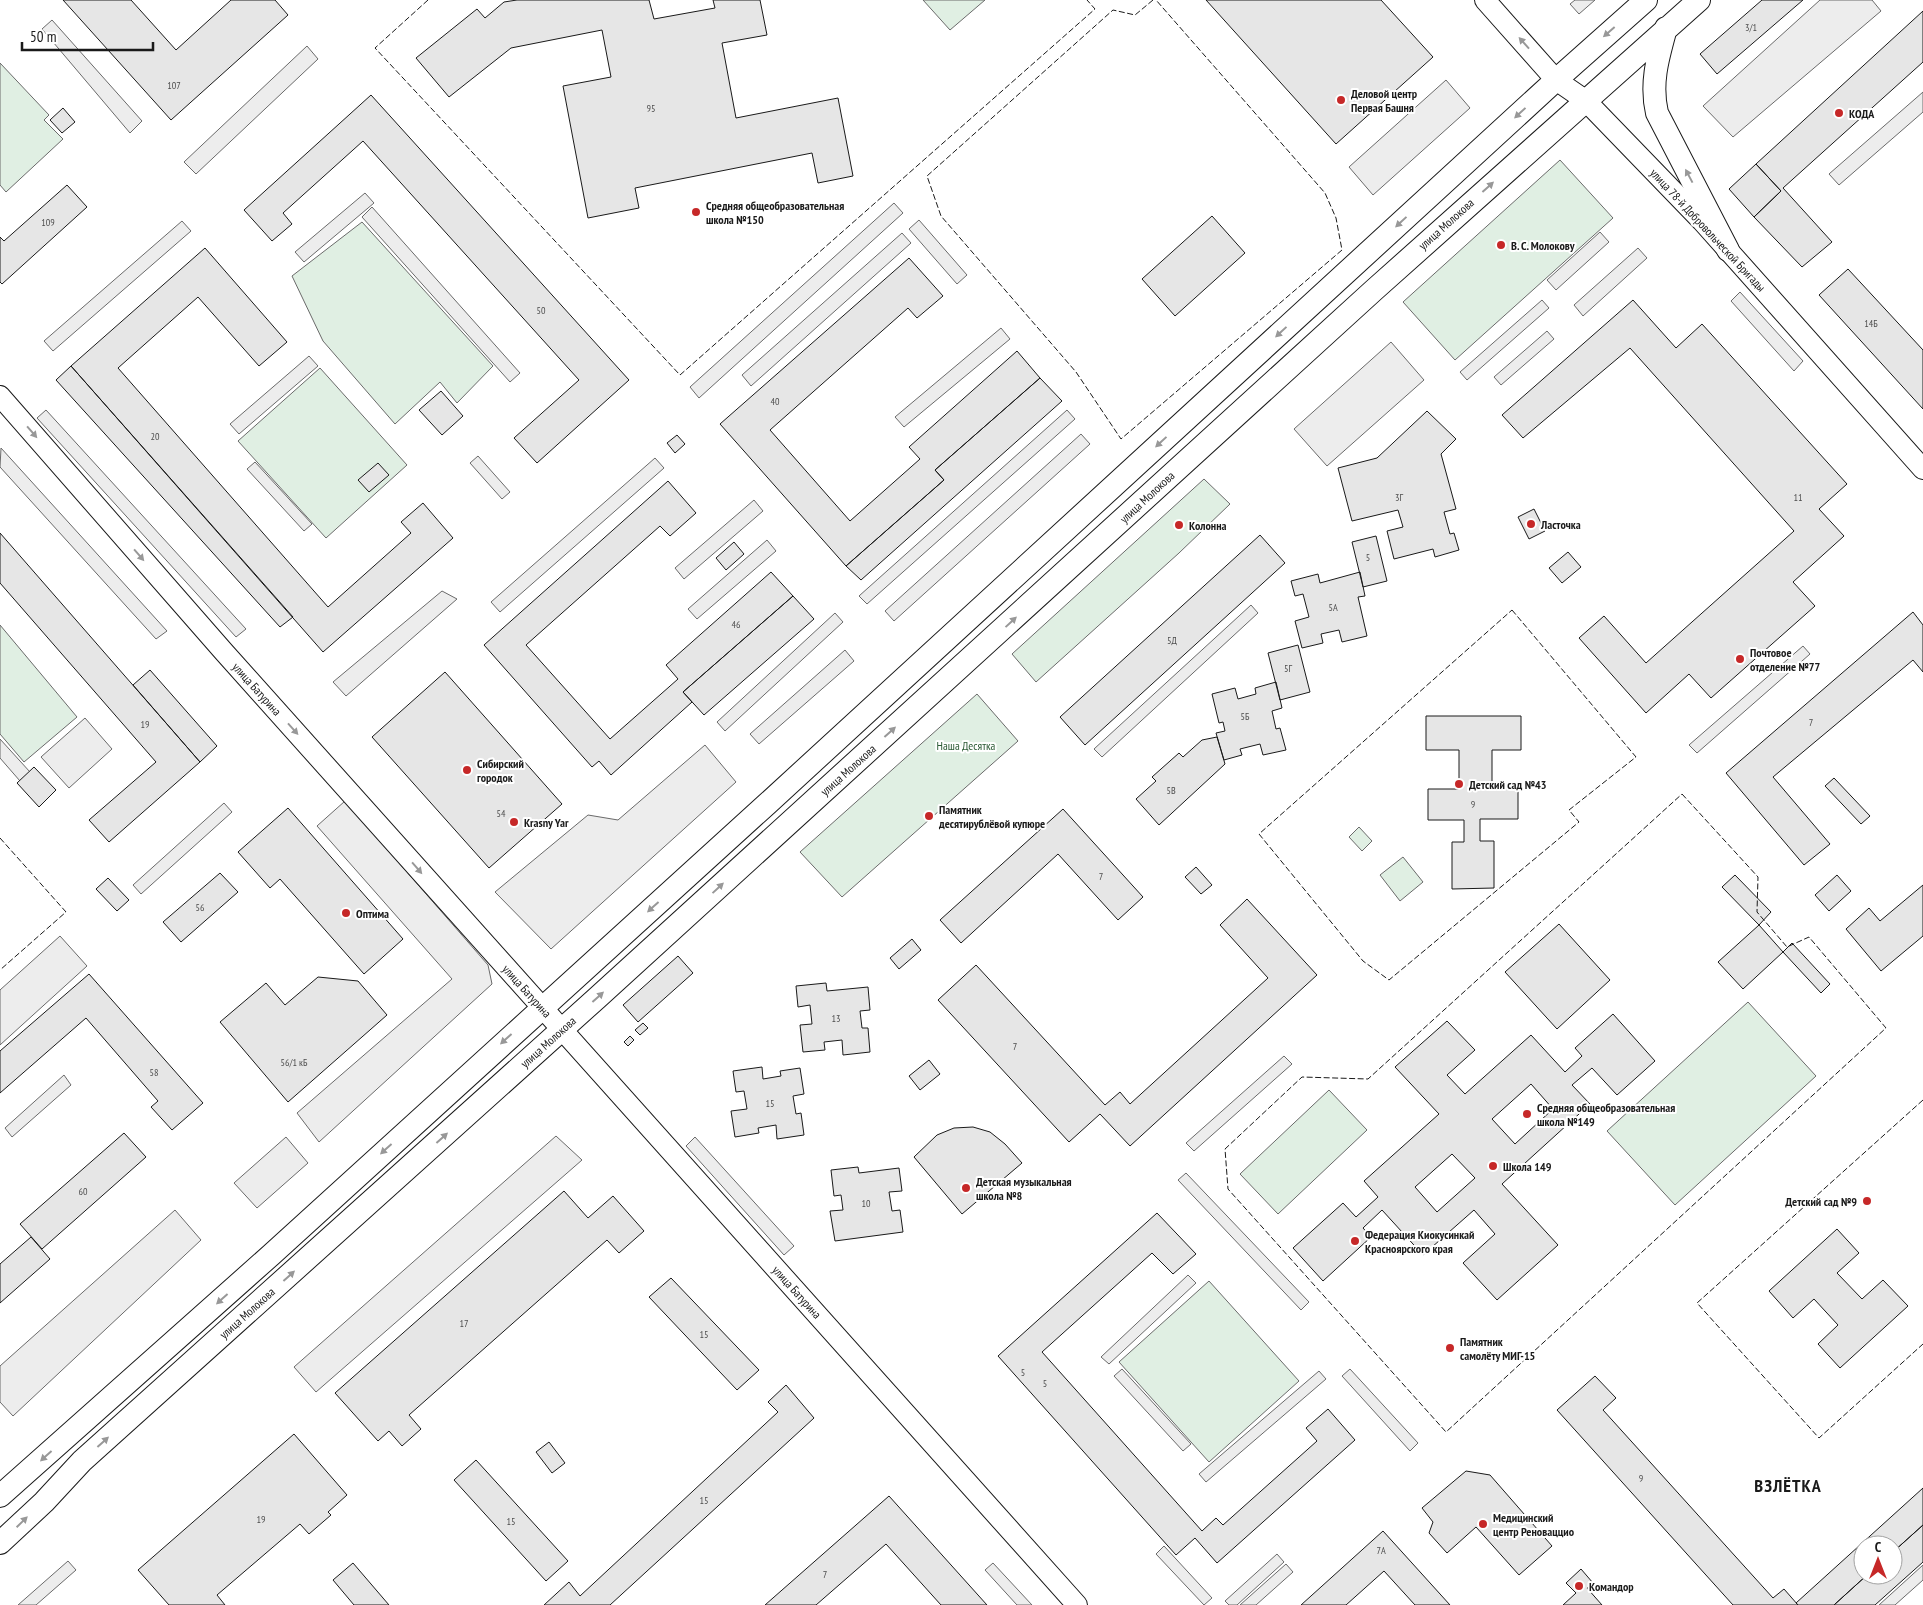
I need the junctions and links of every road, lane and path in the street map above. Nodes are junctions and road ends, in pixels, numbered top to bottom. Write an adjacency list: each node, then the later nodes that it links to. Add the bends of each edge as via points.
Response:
1 (1485, 0): 5 (street, улица 78-й Добровольческой Бригады, one-way to 1)
2 (1646, 0): 5 (main road, one-way to 5)
3 (1698, 0): 4 (main road, улица Молокова)
4 (1666, 28): 6 (main road, улица Молокова); 7 (main road, one-way to 4, via 1657,112 1653,95 1654,76)
5 (1556, 80): 6 (street, улица 78-й Добровольческой Бригады); 10 (main road, one-way to 10)
6 (1585, 100): 7 (street, улица 78-й Добровольческой Бригады); 11 (main road, улица Молокова, one-way to 6)
7 (1728, 250): 9 (street, улица 78-й Добровольческой Бригады)
8 (0, 396): 10 (street, улица Батурина, one-way to 10)
9 (1923, 468)
10 (542, 1007): 11 (street, улица Батурина); 12 (main road, one-way to 12)
11 (562, 1030): 13 (main road, улица Молокова, one-way to 11); 16 (street, улица Батурина)
12 (70, 1434): 13 (main road, via 71,1456); 14 (main road, one-way to 14)
13 (82, 1461): 15 (main road, улица Молокова, one-way to 13)
14 (0, 1496)
15 (0, 1543)
16 (1078, 1605)

